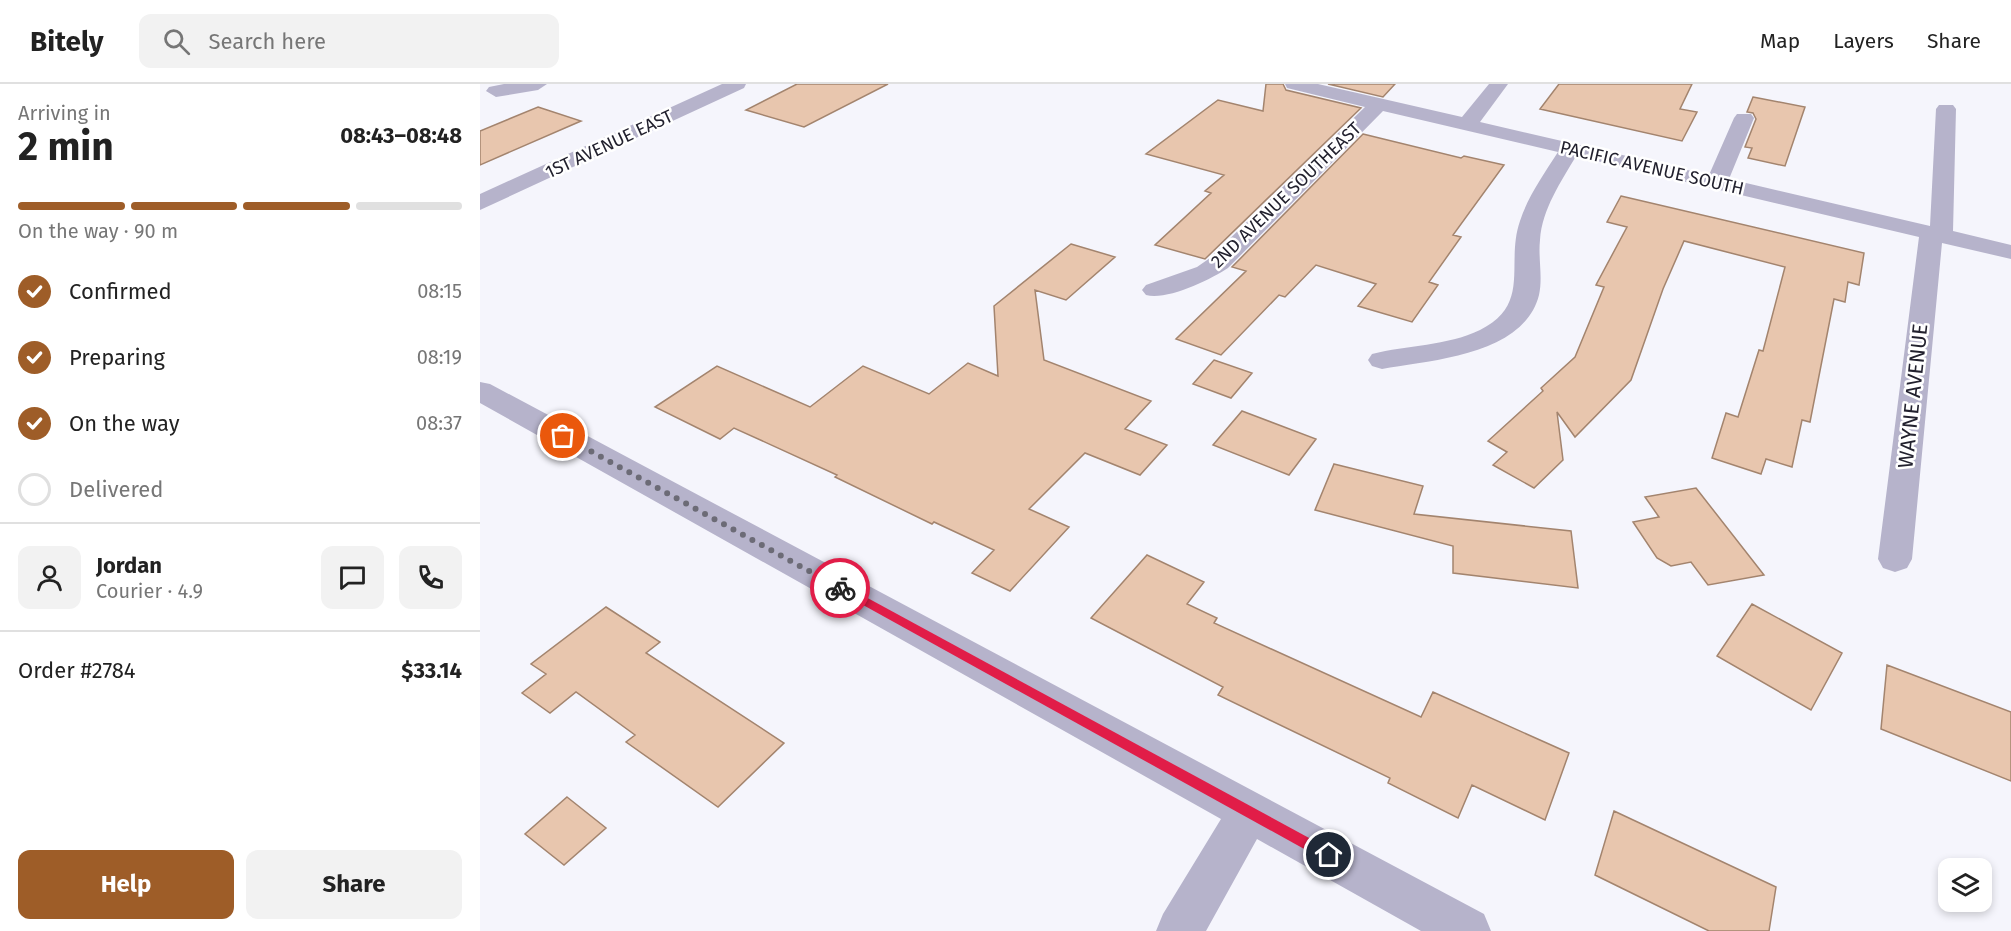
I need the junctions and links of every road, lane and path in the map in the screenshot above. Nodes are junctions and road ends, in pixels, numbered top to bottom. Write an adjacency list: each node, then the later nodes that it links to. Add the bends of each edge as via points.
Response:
1 (538, 84): 5 (street)
2 (737, 84): 12 (street, 1ST AVENUE EAST)
3 (1294, 84): 6 (street, PACIFIC AVENUE SOUTH)
4 (1499, 84): 9 (street)
5 (496, 91)
6 (1379, 104): 9 (street, PACIFIC AVENUE SOUTH); 15 (street, 2ND AVENUE SOUTHEAST, via 1219,262 1206,272)
7 (1946, 109): 13 (street, WAYNE AVENUE)
8 (1744, 118): 11 (street)
9 (1467, 125): 10 (street, PACIFIC AVENUE SOUTH)
10 (1570, 149): 11 (street, PACIFIC AVENUE SOUTH); 16 (street, via 1533,217 1526,295 1512,323 1481,340)
11 (1716, 183): 13 (street, PACIFIC AVENUE SOUTH)
12 (480, 203)
13 (1936, 235): 14 (street, PACIFIC AVENUE SOUTH); 18 (street, WAYNE AVENUE)
14 (2011, 252)
15 (1155, 290)
16 (1382, 360)
17 (480, 391): 19 (street)
18 (1895, 559)
19 (1249, 812): 20 (street); 21 (street)
20 (1180, 931)
21 (1467, 931)

